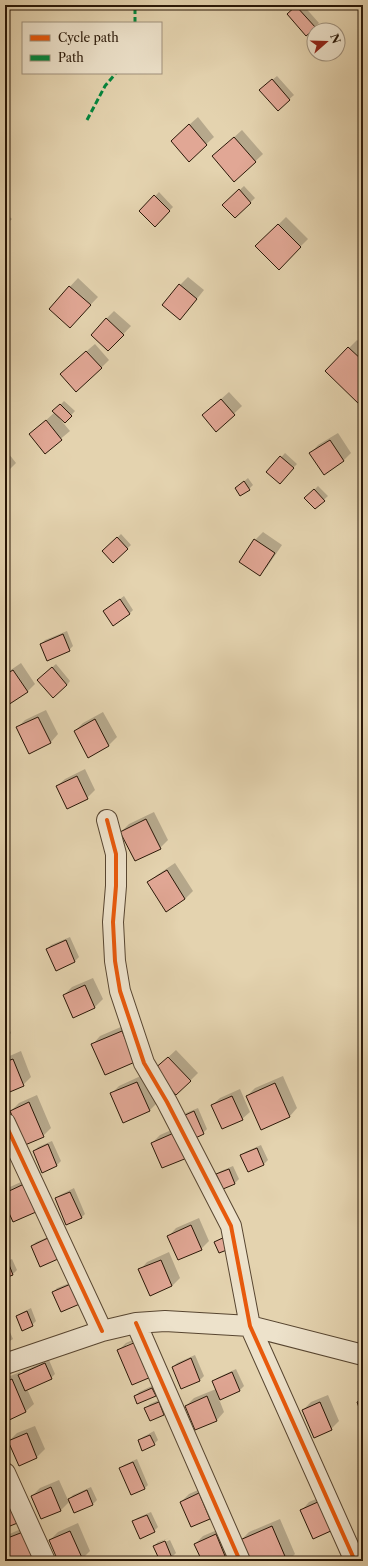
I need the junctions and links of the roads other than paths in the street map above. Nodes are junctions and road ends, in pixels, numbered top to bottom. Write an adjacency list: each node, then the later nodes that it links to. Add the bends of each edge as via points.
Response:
1 (107, 820): 4 (street, via 116,854 113,922 120,991 144,1063 231,1226)
2 (5, 1124): 5 (street)
3 (136, 1323): 4 (street, via 165,1321); 5 (street); 10 (street)
4 (250, 1326): 6 (street); 11 (street)
5 (102, 1331): 7 (street)
6 (363, 1355)
7 (5, 1364)
8 (5, 1473): 9 (street)
9 (44, 1561)
10 (240, 1561)
11 (355, 1561)

